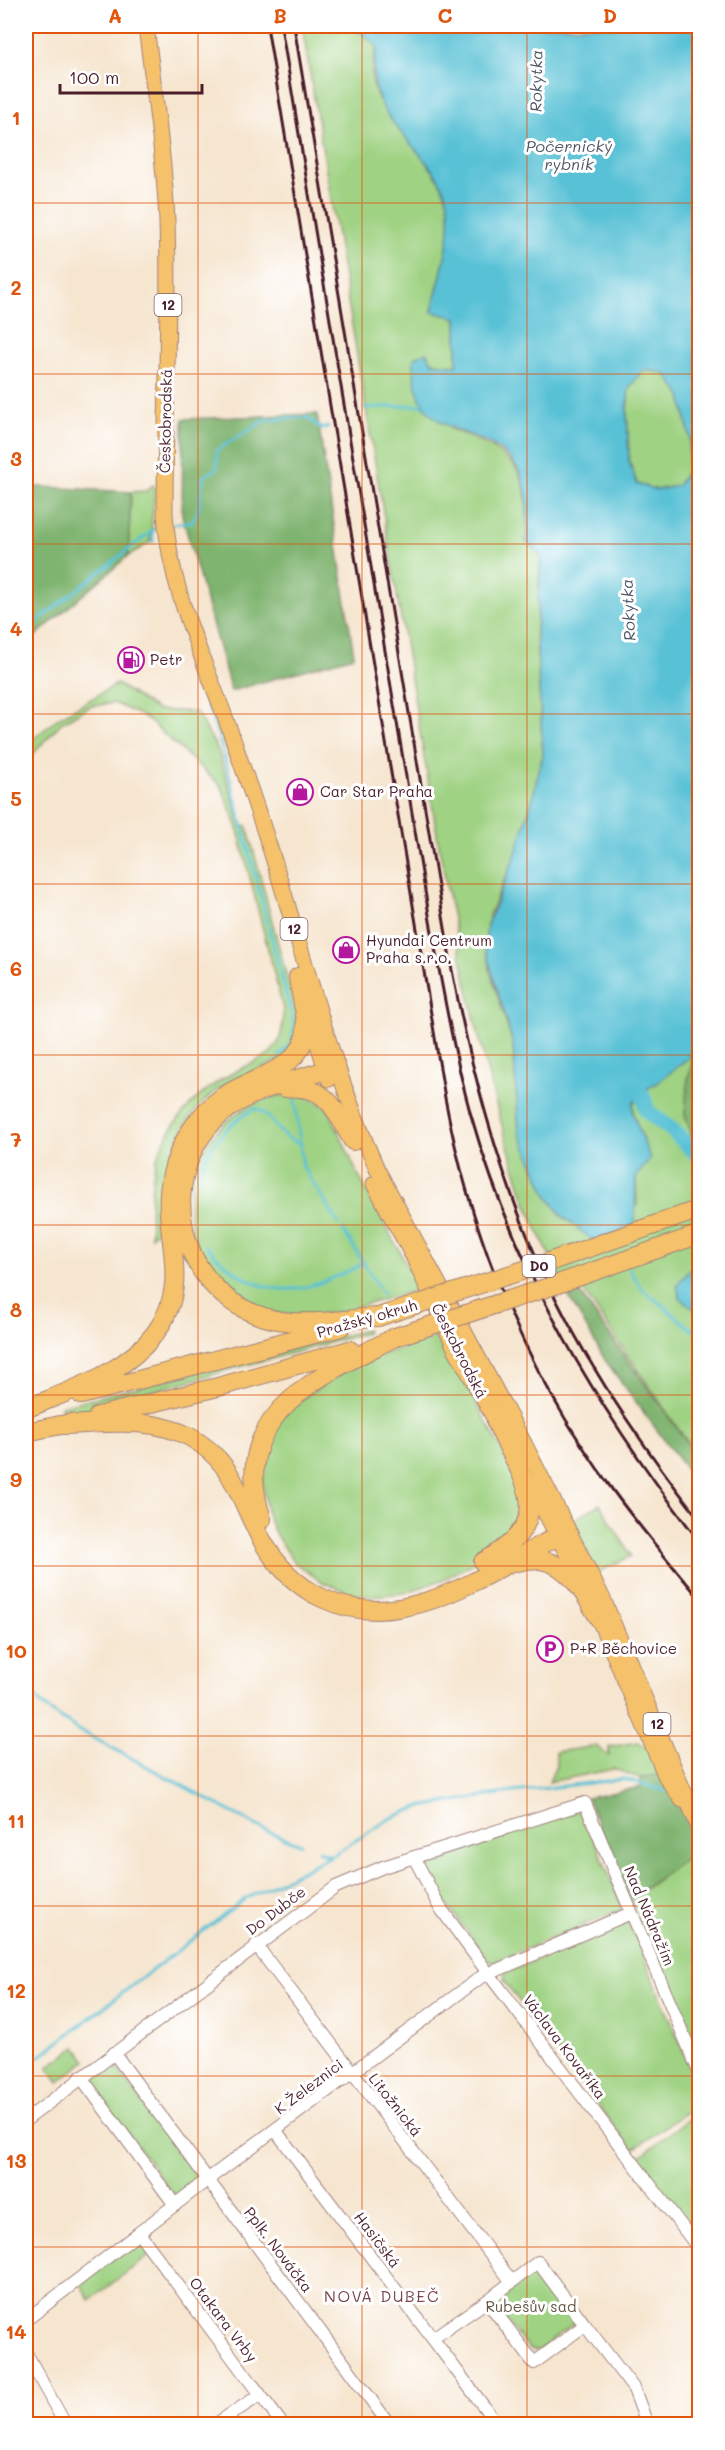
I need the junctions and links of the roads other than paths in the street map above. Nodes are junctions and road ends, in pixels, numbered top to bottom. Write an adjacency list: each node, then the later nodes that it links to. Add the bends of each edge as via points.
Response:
1 (146, 26): 2 (main road, Českobrodská / 12, via 167,221 167,548 179,597 236,746)
2 (253, 803): 3 (main road, Českobrodská / 12, via 264,862); 4 (main road, Českobrodská / 12, via 274,861)
3 (297, 977): 4 (main road, Českobrodská / 12); 5 (highway, via 306,1031 300,1050 289,1061)
4 (329, 1063): 5 (highway); 6 (highway); 7 (main road, Českobrodská / 12); 16 (main road, Českobrodská / 12, via 377,1169)
5 (226, 1095): 12 (highway, via 193,1128 179,1150 171,1175 168,1214 176,1275 162,1323 139,1351 116,1369)
6 (245, 1098): 7 (highway, via 286,1088 315,1091 331,1103); 10 (highway, via 206,1130 186,1170 181,1215 195,1261 219,1293 263,1317 294,1322)
7 (352, 1141): 13 (main road, Českobrodská)
8 (699, 1209): 10 (highway, Pražský okruh / D0, bridge, via 556,1260)
9 (699, 1234): 11 (highway, Pražský okruh / D0, bridge)
10 (371, 1318): 12 (highway, Pražský okruh / D0)
11 (377, 1344): 14 (highway, Pražský okruh); 18 (highway, via 306,1385 271,1421 257,1463 260,1513 267,1533 285,1560 323,1590 374,1602 402,1600)
12 (27, 1408)
13 (496, 1422): 16 (main road, Českobrodská); 18 (highway, via 527,1493 529,1521 505,1549)
14 (60, 1425): 15 (highway); 17 (highway, via 148,1424 179,1432 201,1444 234,1478 260,1536 280,1566 301,1586 333,1603 370,1611 408,1608)
15 (26, 1432)
16 (561, 1530): 17 (highway); 18 (highway); 19 (main road, Českobrodská); 21 (main road, Českobrodská / 12, via 621,1637)
17 (480, 1577): 19 (highway, via 527,1560 549,1561 573,1578)
18 (434, 1590)
19 (600, 1620): 21 (main road, Českobrodská, via 666,1777)
20 (585, 1803): 23 (street, Do Dubče); 24 (street, Nad Nádražím)
21 (696, 1809): 22 (main road, Českobrodská / 12)
22 (699, 1830)
23 (414, 1857): 25 (street, Do Dubče, via 336,1887); 26 (street, Václava Kovaříka, via 440,1906)
24 (631, 1912): 26 (street, K Železnici); 29 (street, Nad Nádražím)
25 (256, 1945): 27 (street, Do Dubče); 28 (street, Litožnická)
26 (488, 1972): 28 (street, K Železnici); 36 (street, Václava Kovaříka)
27 (114, 2053): 30 (street, Do Dubče); 33 (street, Pplk. Nováčka)
28 (352, 2074): 32 (street, K Železnici); 37 (street, Litožnická)
29 (699, 2074)
30 (81, 2077): 31 (street, Do Dubče); 34 (street)
31 (26, 2120)
32 (276, 2131): 33 (street, K Železnici); 41 (street, Hasičská)
33 (207, 2180): 34 (street, K Železnici); 47 (street, Pplk. Nováčka)
34 (175, 2205): 35 (street, K Železnici)
35 (139, 2233): 39 (street, K Železnici); 43 (street, Otakara Vrby)
36 (699, 2250)
37 (512, 2282): 38 (street); 40 (street, via 538,2262)
38 (487, 2301): 40 (street, via 534,2363); 41 (street)
39 (26, 2320)
40 (585, 2325): 49 (street, via 634,2389)
41 (433, 2338): 48 (street, Hasičská)
42 (26, 2353): 44 (street)
43 (260, 2395): 45 (street); 46 (street, Otakara Vrby)
44 (65, 2424)
45 (216, 2424)
46 (282, 2424)
47 (389, 2424)
48 (497, 2424)
49 (647, 2424)

